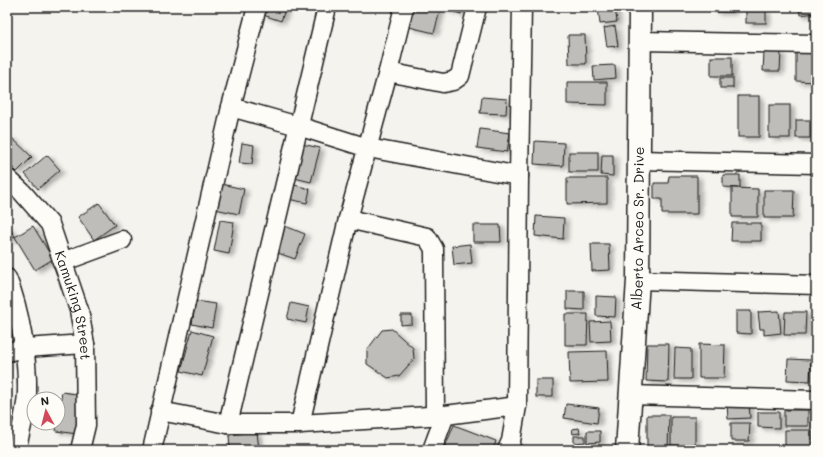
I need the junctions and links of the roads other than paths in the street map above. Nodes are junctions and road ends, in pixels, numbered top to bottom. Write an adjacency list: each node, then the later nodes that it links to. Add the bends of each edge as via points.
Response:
1 (257, 7): 10 (street)
2 (327, 7): 11 (street)
3 (404, 7): 9 (street)
4 (476, 7): 9 (street, via 460,76 443,83)
5 (522, 7): 15 (street)
6 (640, 7): 7 (street, Alberto Arceo Sr. Drive)
7 (640, 41): 8 (street); 13 (street, Alberto Arceo Sr. Drive)
8 (816, 44)
9 (388, 72): 12 (street)
10 (231, 107): 11 (street); 29 (street)
11 (298, 126): 12 (street); 31 (street)
12 (368, 148): 15 (street); 17 (street)
13 (638, 160): 14 (street); 21 (street, Alberto Arceo Sr. Drive)
14 (816, 164)
15 (519, 176): 28 (street)
16 (7, 178): 19 (street, Kamuking Street, via 50,224)
17 (348, 218): 30 (street, via 427,237 434,249); 32 (street)
18 (122, 240): 19 (street)
19 (62, 262): 23 (street, Kamuking Street, via 79,310)
20 (7, 278): 24 (street, via 13,292)
21 (638, 280): 22 (street); 26 (street, Alberto Arceo Sr. Drive)
22 (816, 285)
23 (85, 344): 24 (street); 34 (street, Kamuking Street, via 86,425)
24 (25, 348): 25 (street); 33 (street, via 27,392 23,424)
25 (7, 352)
26 (630, 395): 27 (street); 38 (street, Alberto Arceo Sr. Drive)
27 (816, 400)
28 (517, 406): 30 (street); 37 (street)
29 (160, 411): 31 (street); 35 (street)
30 (440, 415): 32 (street); 36 (street)
31 (228, 424): 32 (street)
32 (300, 424)
33 (16, 450)
34 (80, 450)
35 (152, 450)
36 (432, 450)
37 (508, 450)
38 (627, 450)

